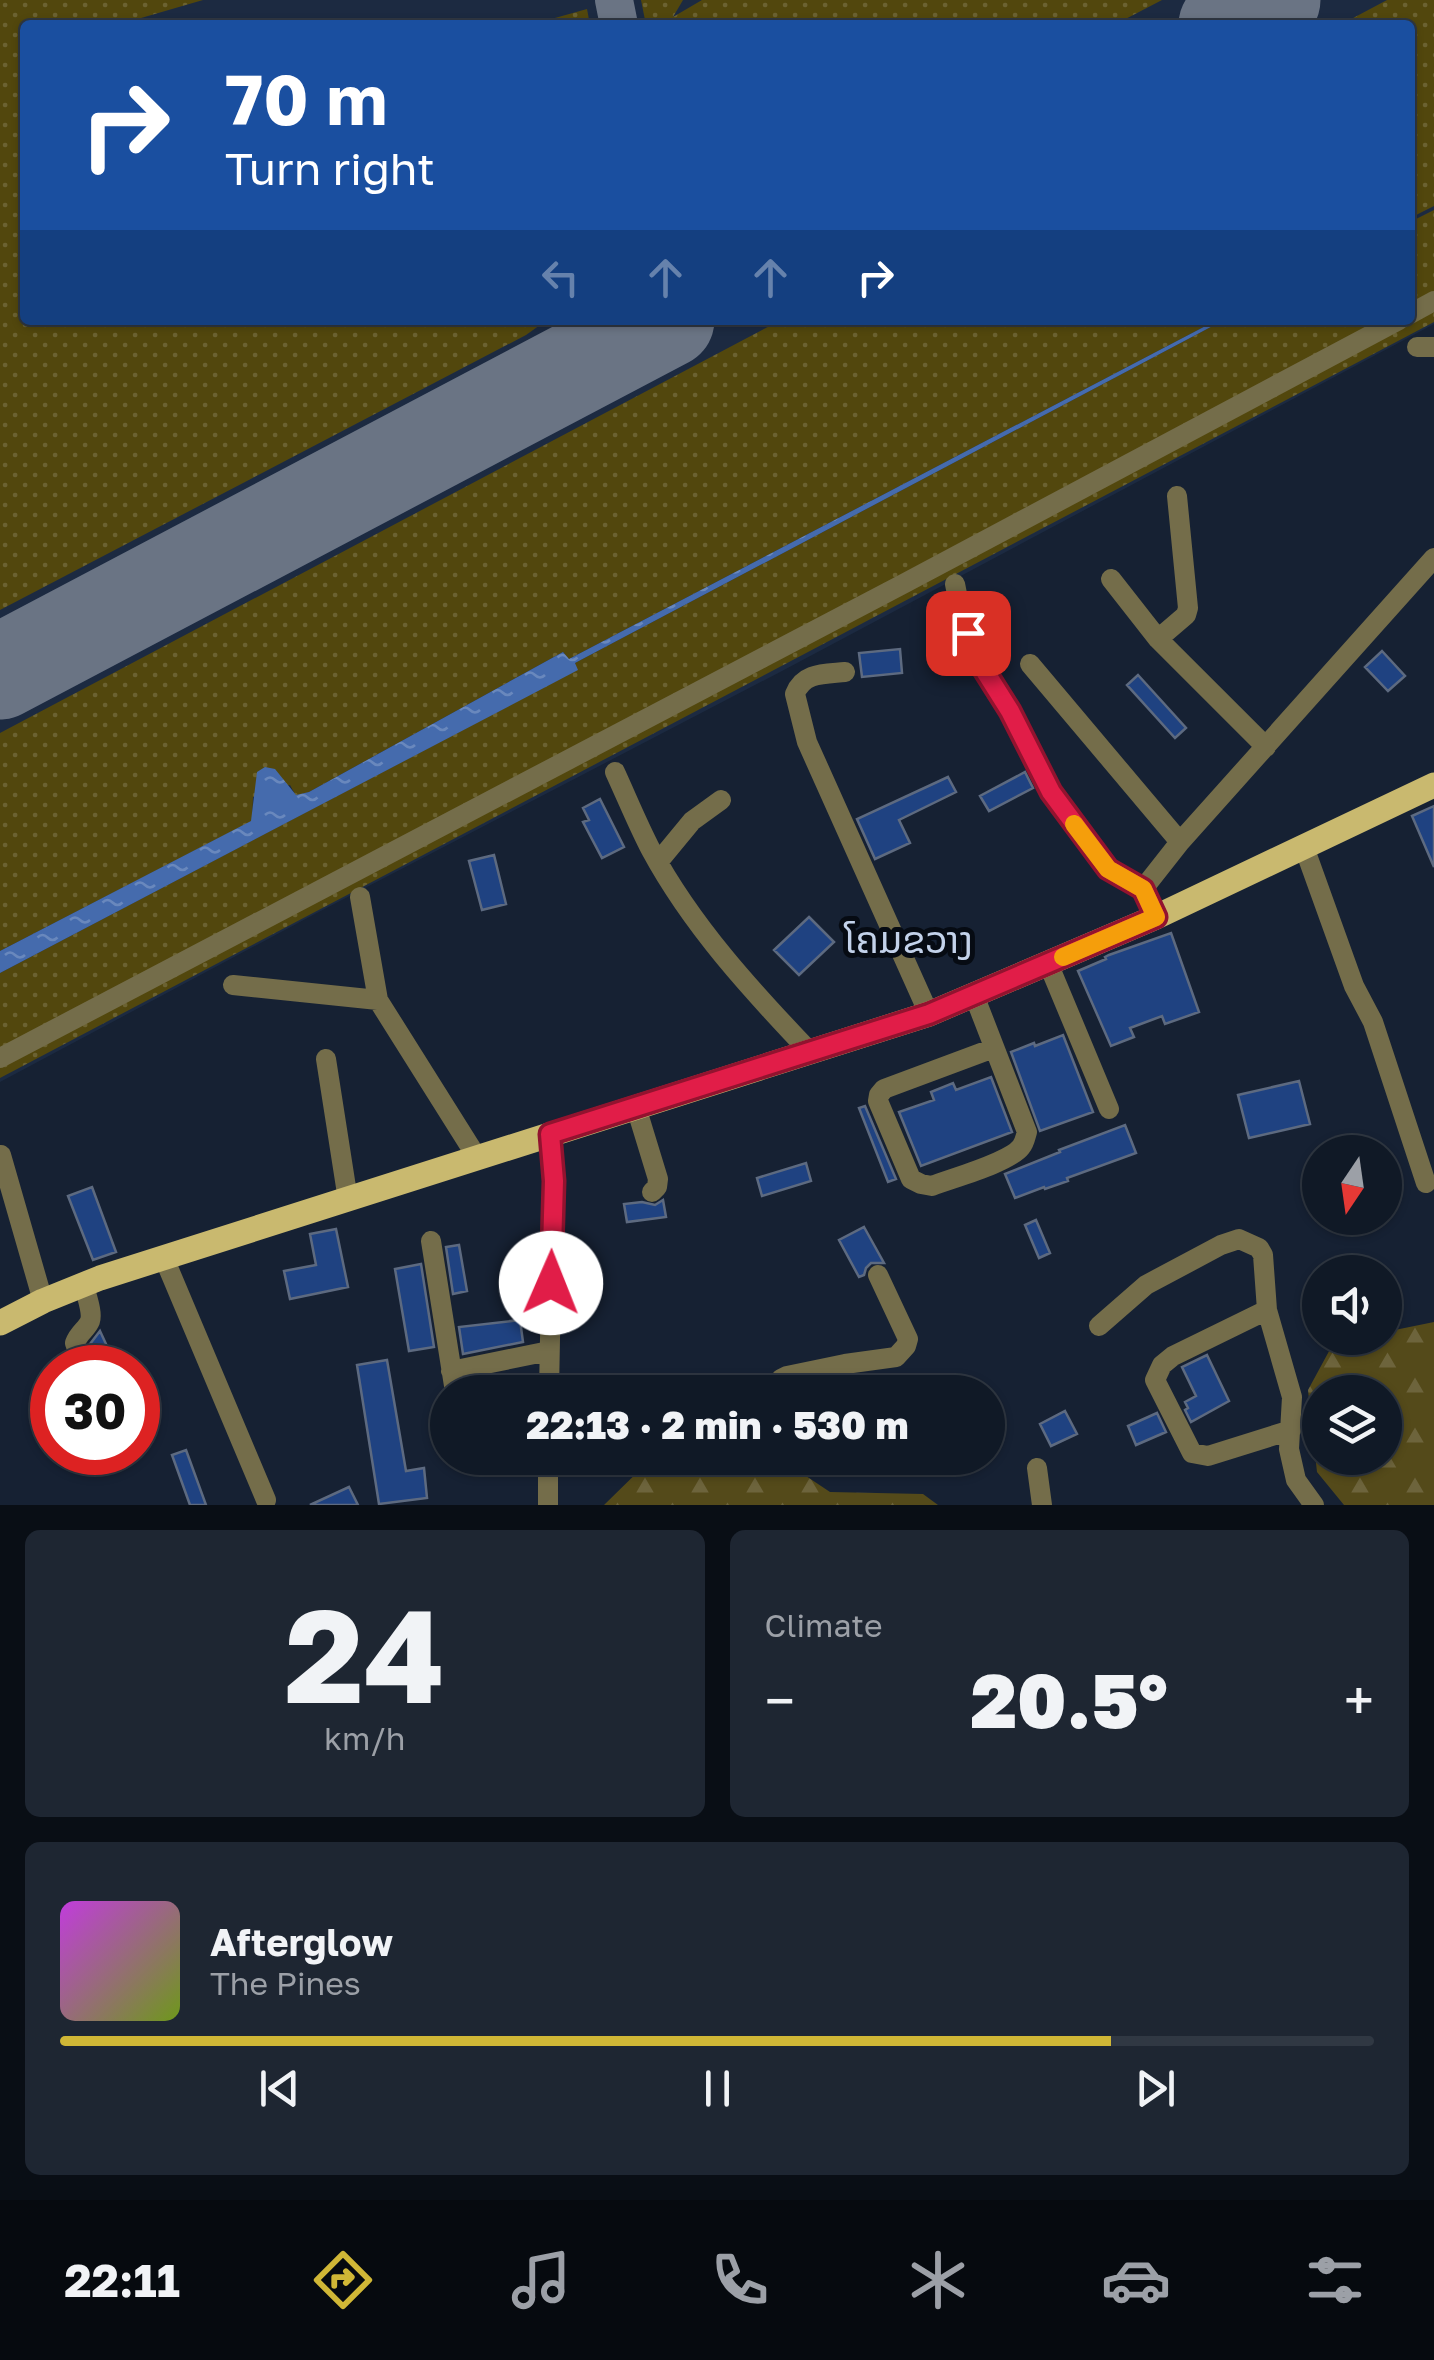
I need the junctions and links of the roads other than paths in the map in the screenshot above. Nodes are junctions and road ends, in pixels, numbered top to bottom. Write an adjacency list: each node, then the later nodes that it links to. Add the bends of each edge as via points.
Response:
1 (1390, 325): 26 (street)
2 (1177, 496): 6 (street, via 1188,608)
3 (1434, 558): 9 (street)
4 (1112, 579): 6 (street)
5 (955, 584): 16 (street, via 976,657 1051,792 1108,869)
6 (1158, 640): 9 (street)
7 (1030, 664): 13 (street)
8 (846, 672): 23 (street, via 810,676 795,694 807,742)
9 (1266, 747): 13 (street)
10 (614, 772): 15 (street)
11 (1434, 785): 14 (main road)
12 (721, 800): 15 (street, via 692,821)
13 (1180, 842): 16 (street)
14 (1304, 846): 18 (main road); 33 (street)
15 (659, 862): 25 (street, via 743,982)
16 (1143, 889): 18 (street)
17 (360, 897): 22 (street)
18 (1156, 917): 19 (main road)
19 (1048, 964): 21 (main road); 29 (street)
20 (233, 985): 22 (street)
21 (974, 996): 23 (main road); 24 (street)
22 (378, 1000): 32 (street)
23 (929, 1014): 25 (main road)
24 (994, 1048): 24 (street, via 1026,1139 1009,1157 932,1186 920,1184 911,1178 879,1094)
25 (810, 1052): 28 (main road)
26 (0, 1058)
27 (326, 1060): 35 (street)
28 (636, 1107): 30 (main road); 34 (street, via 658,1179)
29 (1109, 1109)
30 (550, 1134): 32 (main road); 45 (street)
31 (2, 1154): 40 (street)
32 (478, 1159): 35 (main road)
33 (1426, 1183)
34 (652, 1192)
35 (348, 1200): 37 (main road)
36 (431, 1241): 46 (street)
37 (164, 1258): 39 (main road); 53 (street)
38 (878, 1275): 49 (street, via 908,1339 900,1354)
39 (84, 1285): 40 (main road); 44 (street, via 91,1318)
40 (43, 1301): 42 (main road)
41 (1267, 1310): 43 (street, via 1260,1248 1238,1239 1146,1284); 50 (street, via 1292,1396); 50 (street, via 1173,1356 1156,1380 1192,1453 1208,1456)
42 (1, 1321)
43 (1099, 1326)
44 (76, 1345)
45 (549, 1351): 47 (street); 48 (street)
46 (452, 1375)
47 (475, 1375)
48 (548, 1375)
49 (792, 1375)
50 (1291, 1430): 56 (street, via 1296,1480)
51 (1037, 1468): 55 (street)
52 (548, 1475): 54 (street)
53 (266, 1500)
54 (548, 1505)
55 (1042, 1505)
56 (1314, 1505)

